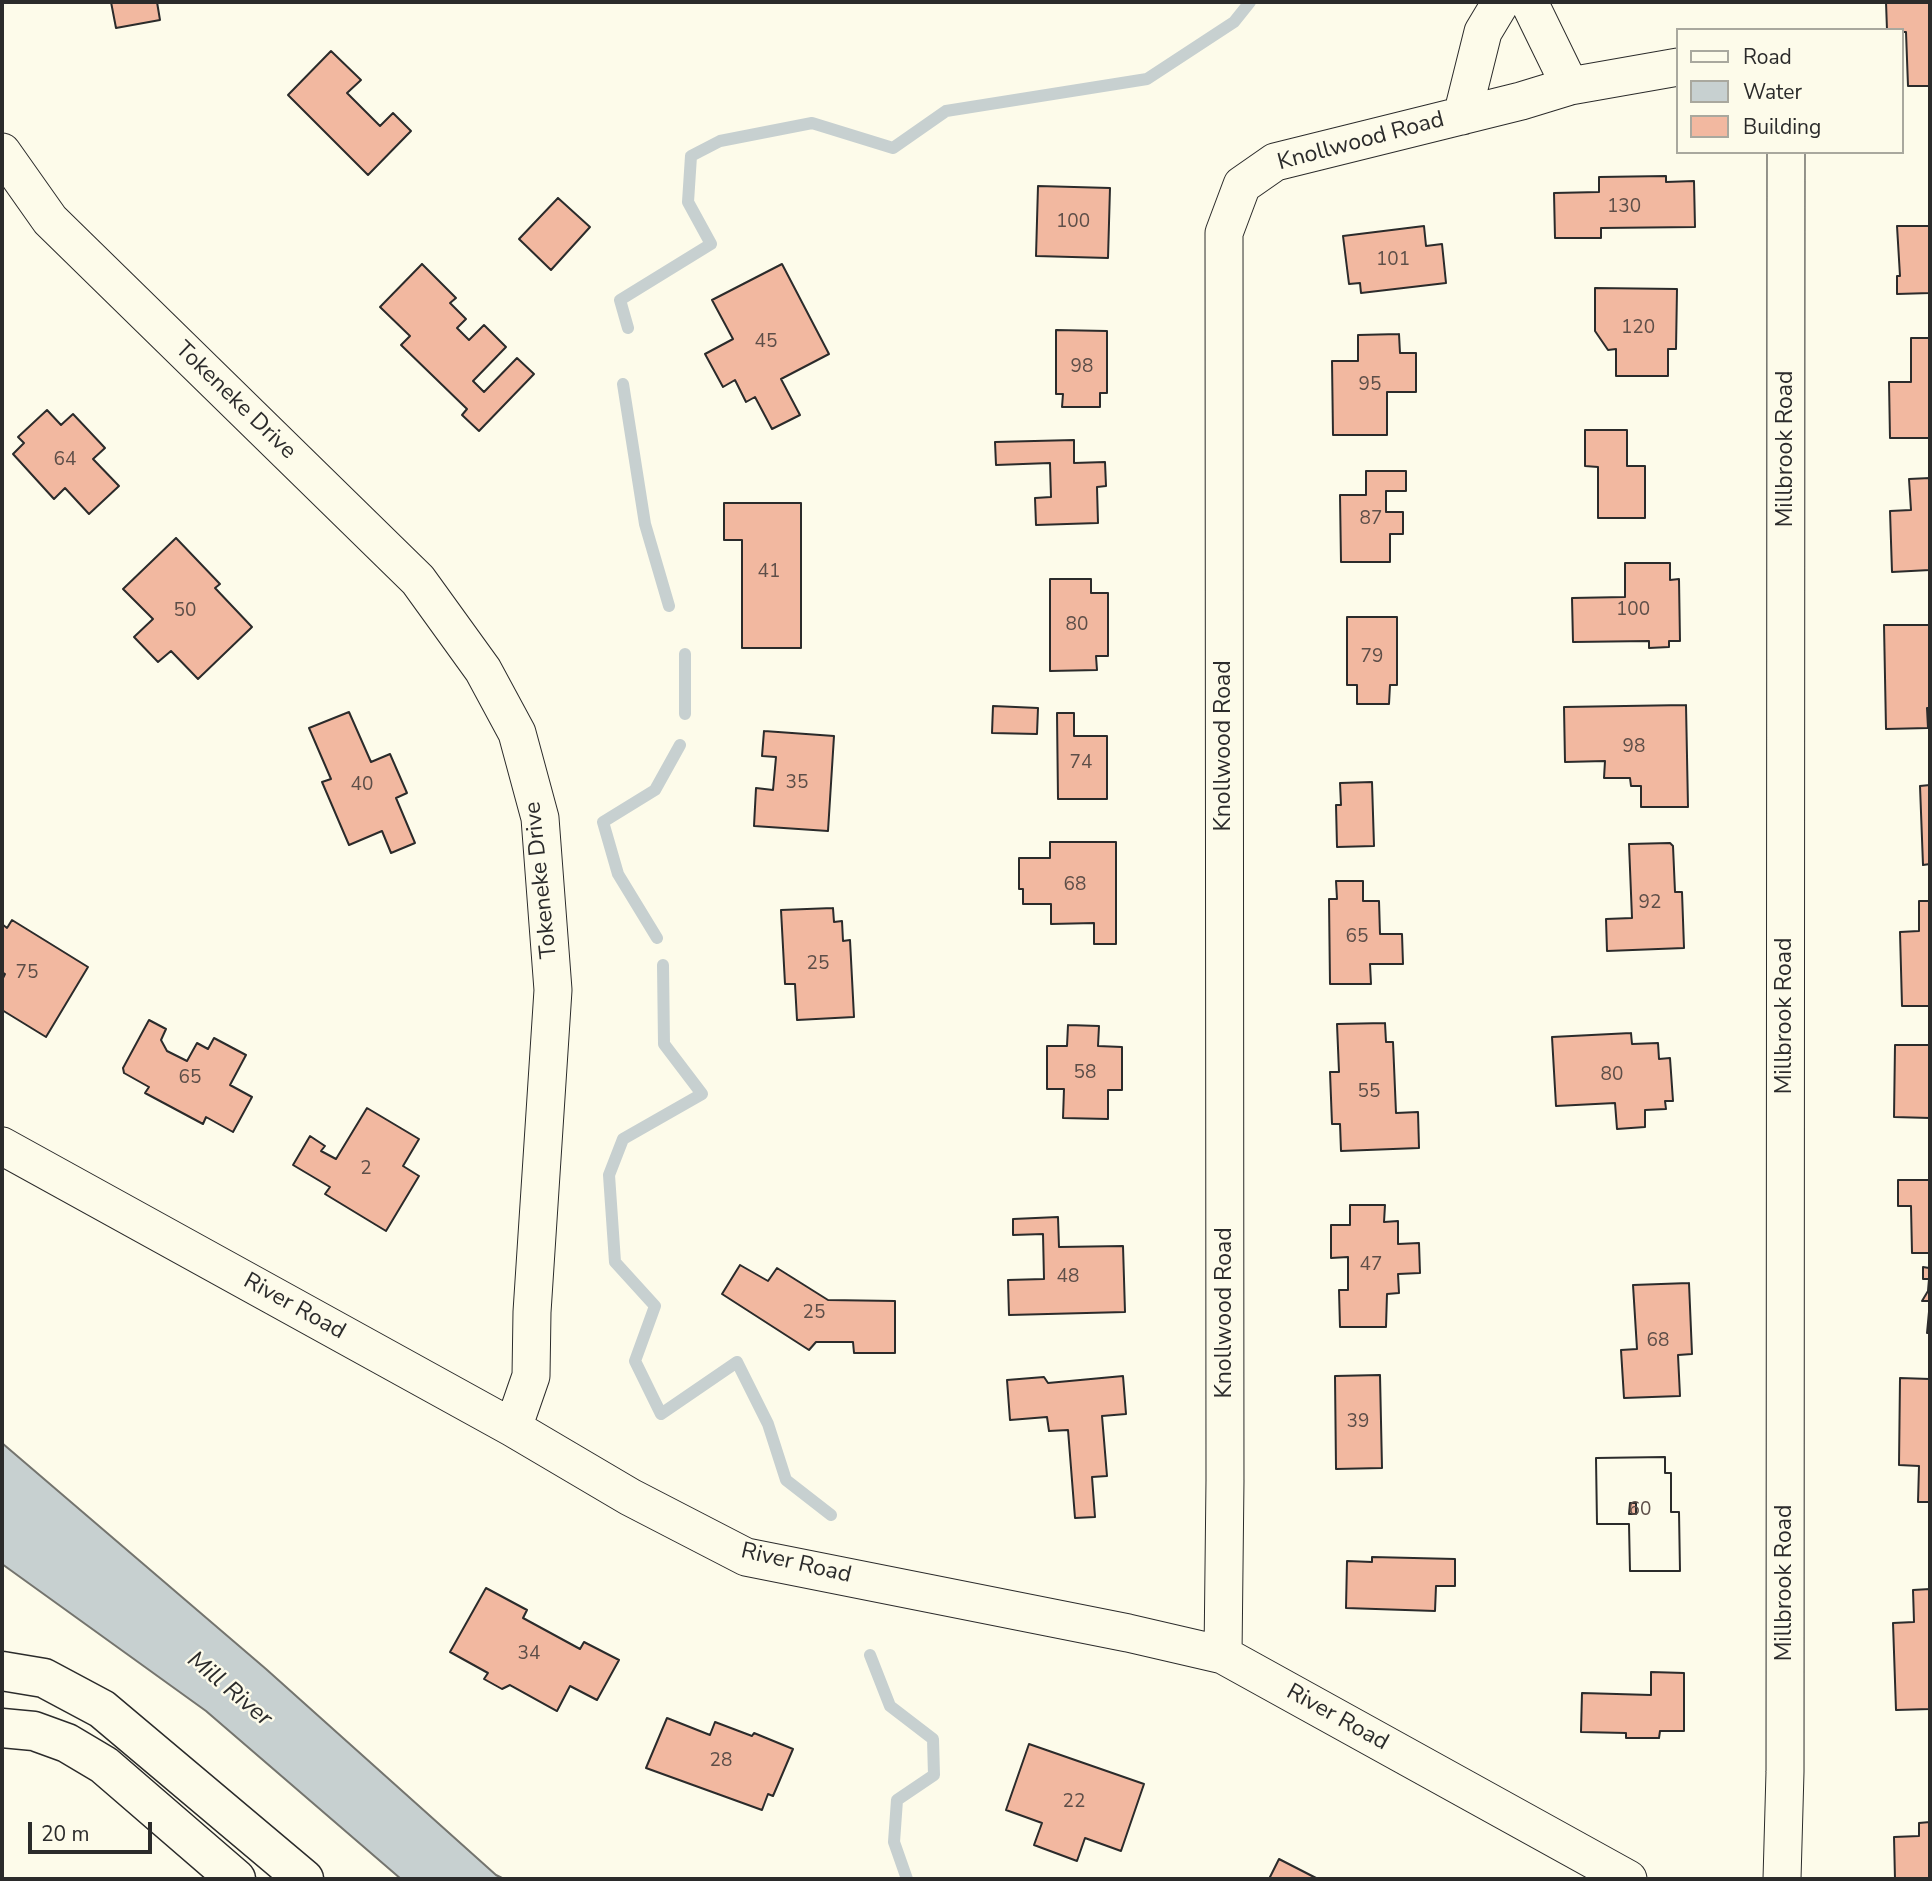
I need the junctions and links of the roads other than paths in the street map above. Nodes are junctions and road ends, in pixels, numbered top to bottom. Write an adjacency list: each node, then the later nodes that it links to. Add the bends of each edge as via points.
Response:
1 (1502, 2): 5 (street, via 1483,32)
2 (1529, 2): 4 (street)
3 (1676, 67): 4 (street)
4 (1570, 86): 5 (street, Knollwood Road)
5 (1462, 116): 10 (street, Knollwood Road, via 1275,162 1242,185 1224,233)
6 (2, 152): 9 (street, Tokeneke Drive, via 50,220 418,580 483,670 517,733 540,818 553,990 531,1377)
7 (1786, 154): 16 (street, Millbrook Road)
8 (2, 1146): 9 (street, River Road)
9 (513, 1428): 10 (street, River Road, via 630,1497 746,1557)
10 (1223, 1655): 15 (street, River Road)
11 (2, 1671): 14 (highway, via 44,1678 102,1709)
12 (2, 1728): 13 (highway, via 34,1731 67,1743 104,1765)
13 (236, 1879)
14 (304, 1879)
15 (1628, 1879)
16 (1782, 1879)

